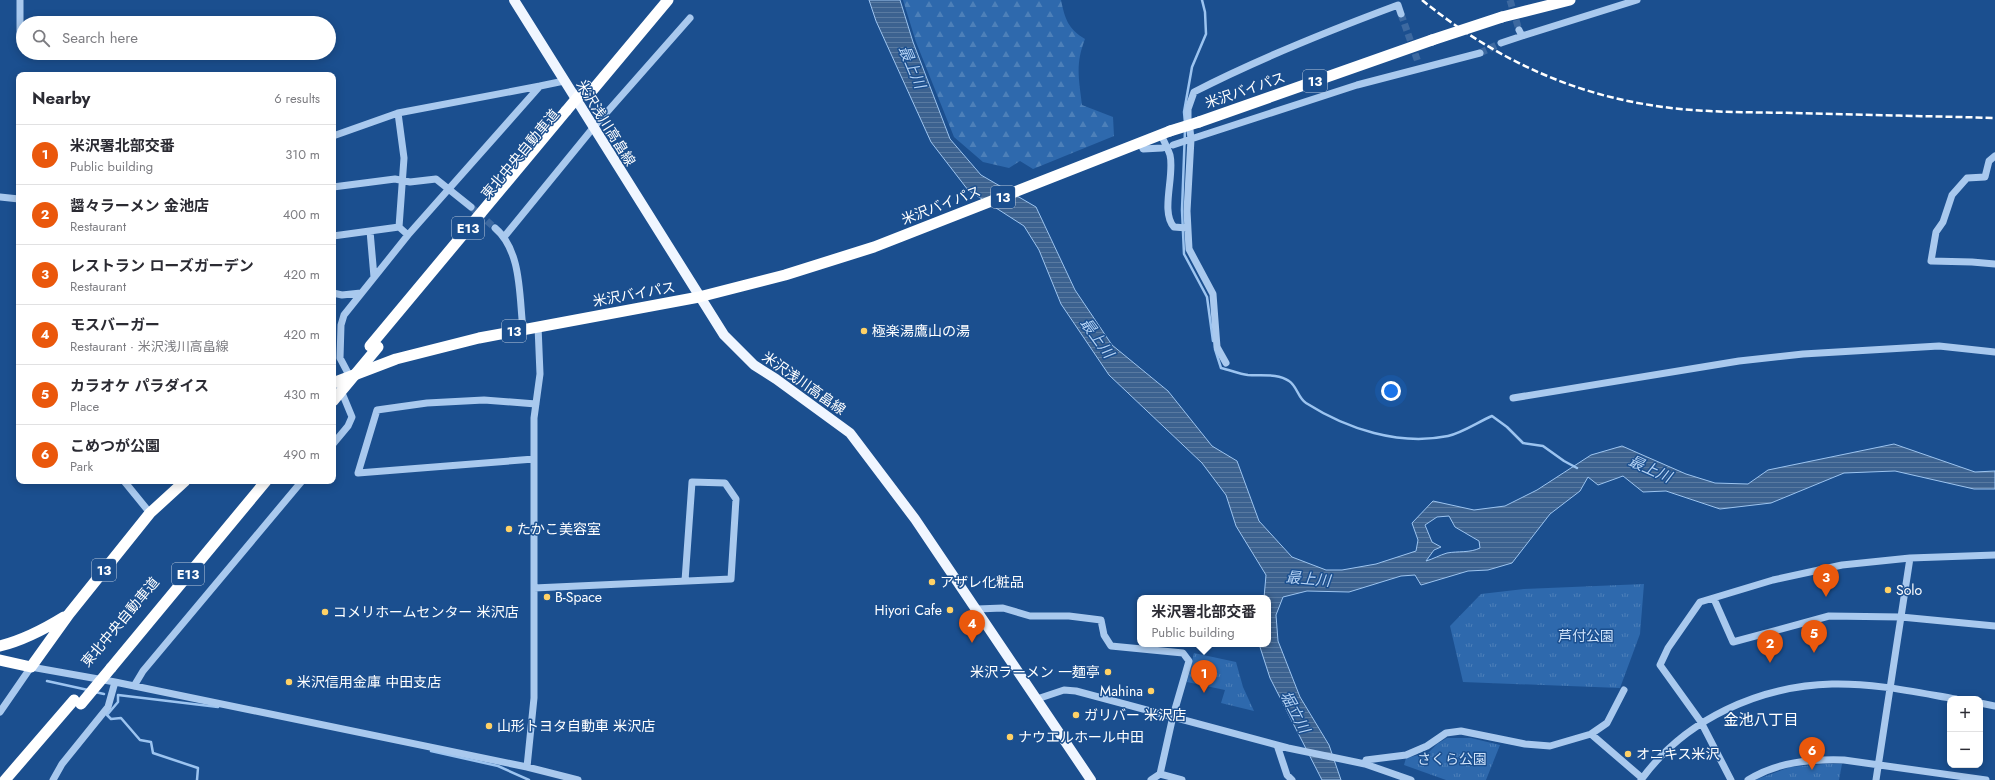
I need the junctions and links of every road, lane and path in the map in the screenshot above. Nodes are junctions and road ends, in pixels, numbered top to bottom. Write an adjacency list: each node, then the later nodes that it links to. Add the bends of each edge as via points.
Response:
1 (20, 0): 8 (street)
2 (514, 0): 12 (main road, 米沢浅川高畠線)
3 (659, 0): 14 (highway, 東北中央自動車道 / E13)
4 (668, 0): 14 (highway, 東北中央自動車道 / E13)
5 (1570, 0): 16 (highway, 米沢バイパス / 13, bridge, via 1502,17)
6 (1637, 0): 10 (street, via 1520,33)
7 (1401, 14): 16 (street, via 1398,5 1244,66 1194,92 1188,109)
8 (20, 16)
9 (690, 18): 17 (street)
10 (1501, 43)
11 (1480, 53): 21 (street, via 1419,64)
12 (564, 81): 13 (street); 17 (main road, 米沢浅川高畠線)
13 (540, 86): 15 (street); 28 (street)
14 (589, 89): 46 (highway, 東北中央自動車道 / E13, bridge)
15 (398, 113): 20 (street); 26 (street, via 404,158)
16 (1194, 120): 19 (highway, 米沢バイパス / 13, bridge)
17 (594, 128): 38 (street); 43 (main road, 米沢浅川高畠線)
18 (1190, 130): 21 (street)
19 (1166, 133): 23 (highway, 米沢バイパス / 13); 34 (street, via 1170,156 1170,222 1174,227)
20 (336, 135)
21 (1189, 139): 22 (street); 34 (street)
22 (1175, 144)
23 (1137, 145): 24 (street, via 1143,149); 43 (highway, 米沢バイパス / 13, via 874,247 778,277)
24 (1162, 148)
25 (1995, 156): 39 (street, via 1989,161 1985,177 1968,178 1952,195 1944,222 1936,232 1931,261)
26 (402, 181): 27 (street, via 395,179); 28 (street, via 436,179); 32 (street)
27 (336, 187)
28 (449, 189): 31 (street); 36 (street)
29 (0, 197): 30 (street)
30 (16, 199)
31 (471, 207)
32 (399, 227): 35 (street); 36 (street)
33 (495, 228): 38 (street)
34 (1184, 228): 48 (street, via 1191,254 1213,294 1217,347)
35 (370, 231): 37 (street); 40 (street)
36 (408, 235): 40 (street)
37 (336, 236)
38 (504, 238): 45 (street, via 514,260)
39 (1995, 264)
40 (374, 277): 41 (street)
41 (362, 293): 42 (street); 49 (street, via 342,319 340,358)
42 (336, 294)
43 (699, 297): 44 (highway, 米沢バイパス / 13); 69 (main road, 米沢浅川高畠線, via 724,335 743,355 850,433 915,519)
44 (538, 326): 45 (highway, 米沢バイパス / 13); 55 (street, via 540,374)
45 (523, 329): 49 (highway, 米沢バイパス / 13, via 396,359)
46 (374, 347): 50 (highway, 東北中央自動車道 / E13); 53 (highway, 東北中央自動車道 / E13, bridge)
47 (1995, 352): 54 (street, via 1939,346 1796,355 1739,361)
48 (1226, 363)
49 (349, 375): 51 (highway, 米沢バイパス / 13)
50 (336, 383)
51 (336, 384)
52 (336, 389): 56 (street, via 352,417)
53 (336, 397)
54 (1513, 398)
55 (536, 404): 57 (street); 57 (street, via 484,400 427,403 377,410 358,473)
56 (336, 440)
57 (534, 459): 67 (street)
58 (126, 484): 63 (street)
59 (182, 484): 63 (highway, 13)
60 (255, 484): 75 (highway, 東北中央自動車道 / E13)
61 (263, 484): 75 (highway, 東北中央自動車道 / E13)
62 (299, 484): 78 (street, via 143,671)
63 (150, 513): 70 (highway, 13)
64 (1995, 555): 65 (street)
65 (1910, 558): 68 (street, via 1834,567 1773,580); 71 (street)
66 (685, 582): 66 (street, via 731,579 736,499 725,483 692,482); 67 (street)
67 (534, 588): 93 (street, via 534,698)
68 (1714, 600): 71 (street, via 1733,642 1829,616); 88 (street, via 1700,602 1695,608 1668,648 1660,665)
69 (977, 609): 82 (main road, 米沢浅川高畠線); 87 (street, via 1003,608 1030,616 1069,616 1101,620 1104,635 1111,646 1183,653 1189,661)
70 (69, 614): 73 (highway, via 38,633); 76 (highway, 13)
71 (1901, 617): 72 (street); 79 (street)
72 (1995, 626)
73 (0, 646)
74 (0, 660): 76 (highway)
75 (108, 666): 83 (highway, 東北中央自動車道 / E13, bridge)
76 (31, 667): 77 (street); 86 (street)
77 (115, 682): 78 (street); 98 (street, via 108,707 62,764)
78 (134, 686): 93 (street)
79 (1890, 688): 81 (street); 88 (street, via 1833,684 1809,686 1741,702); 92 (street)
80 (1624, 690): 89 (street, via 1607,723)
81 (1947, 698)
82 (1037, 699): 87 (street, via 1064,690 1076,691); 100 (main road, 米沢浅川高畠線)
83 (78, 702): 96 (highway, 東北中央自動車道 / E13); 97 (highway, 東北中央自動車道 / E13)
84 (1983, 704): 85 (street)
85 (1995, 706)
86 (0, 712)
87 (1173, 716): 90 (street); 94 (street)
88 (1701, 722): 95 (street, via 1664,754); 105 (street)
89 (1591, 734): 91 (street, via 1550,746 1524,744 1461,730 1446,733 1427,746 1406,755 1366,760); 95 (street)
90 (1277, 745): 91 (street); 103 (street, via 1287,775)
91 (1365, 764): 104 (street)
92 (1878, 764): 106 (street, via 1844,760 1805,761 1774,768); 107 (street); 108 (street)
93 (527, 766): 99 (street)
94 (1160, 774): 101 (street); 102 (street)
95 (1642, 779)
96 (5, 780)
97 (14, 780)
98 (53, 780)
99 (578, 780)
100 (1090, 780)
101 (1151, 780)
102 (1182, 780)
103 (1292, 780)
104 (1412, 780)
105 (1731, 780)
106 (1748, 780)
107 (1876, 780)
108 (1986, 780)

